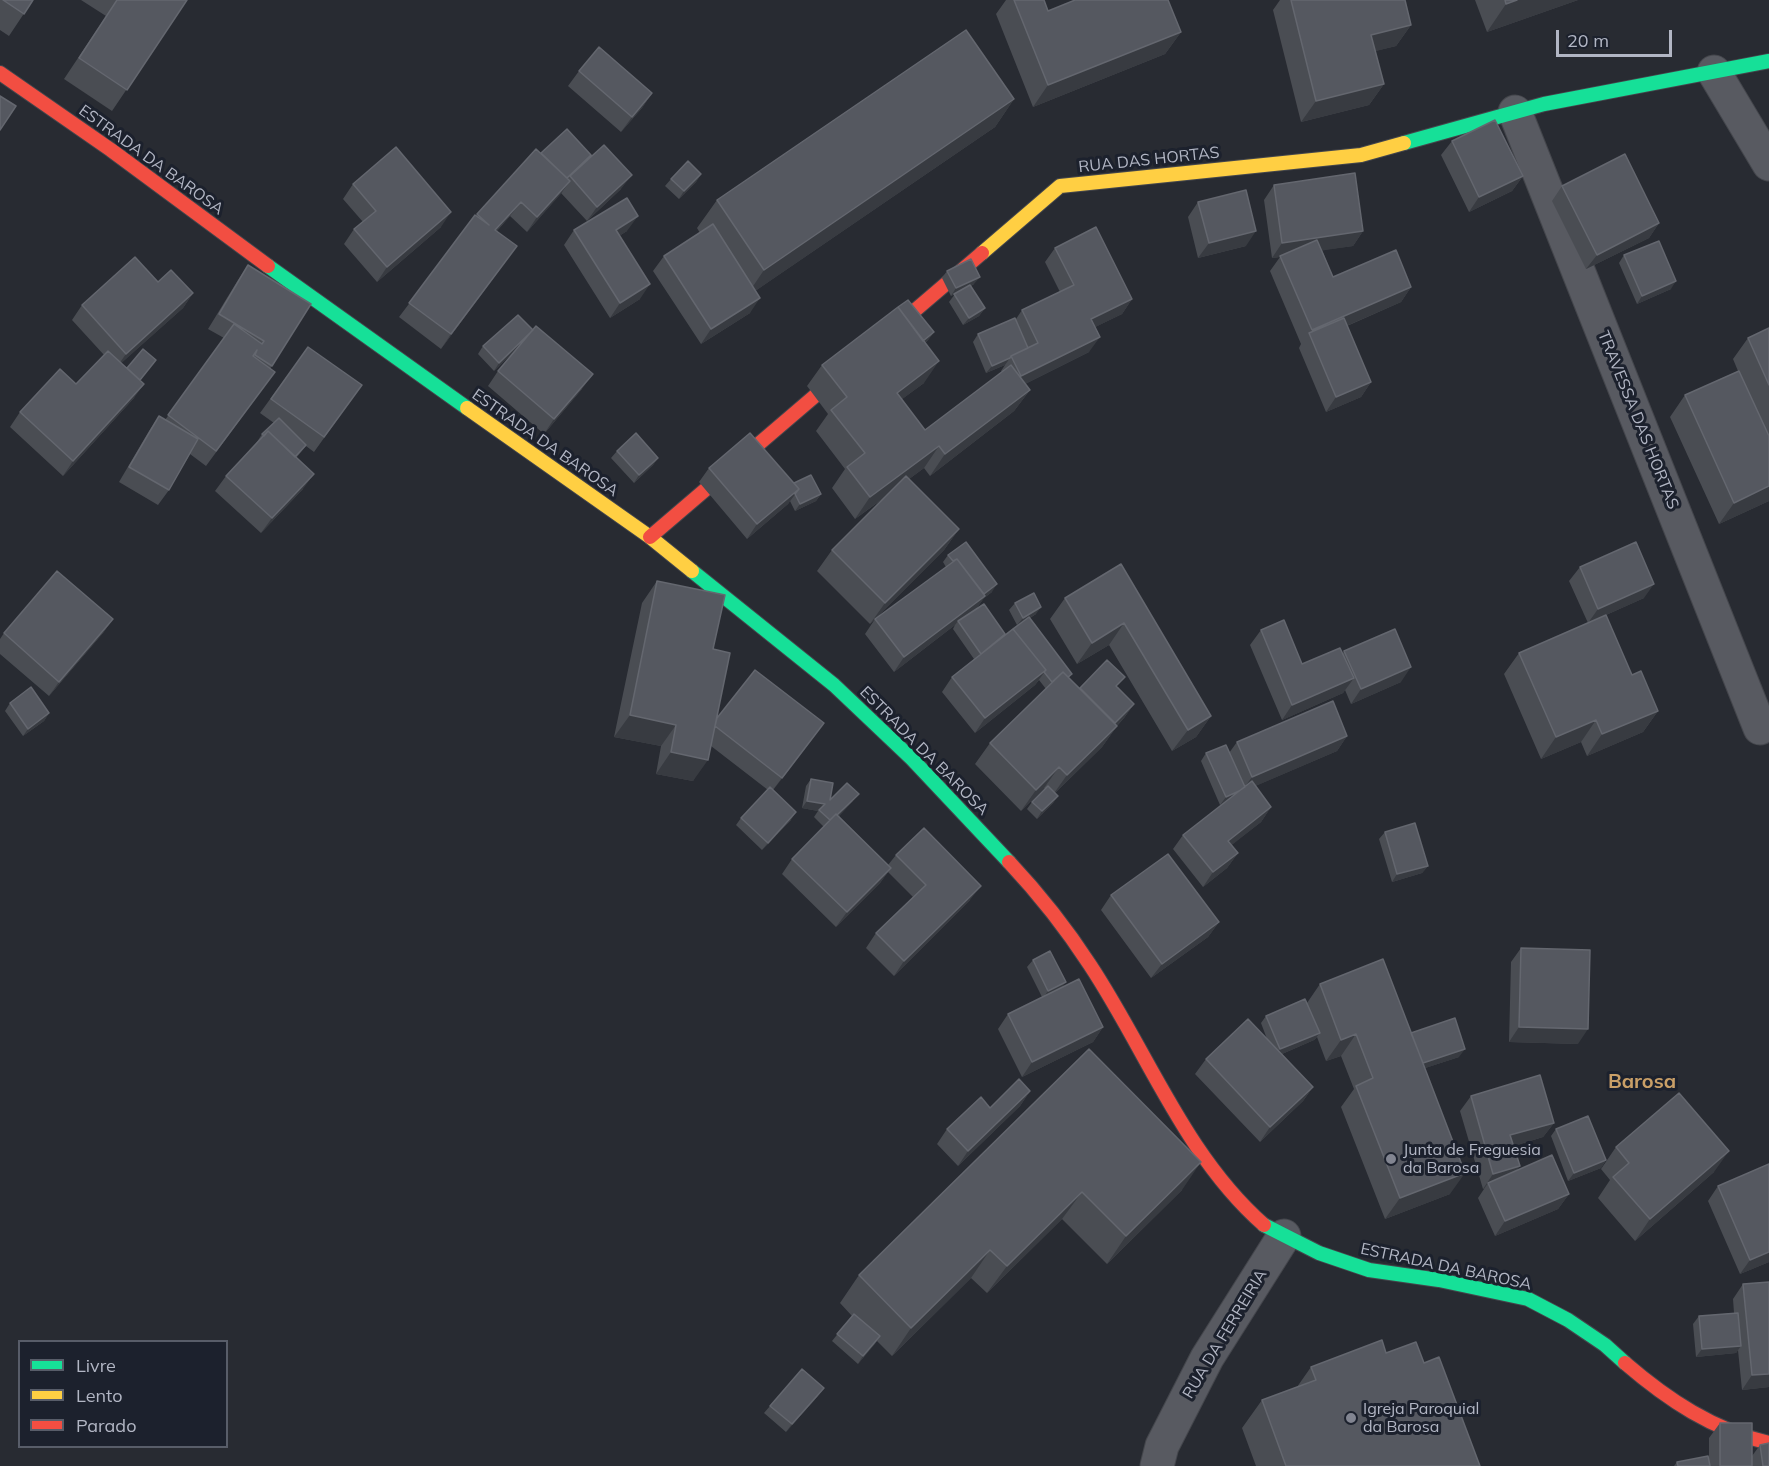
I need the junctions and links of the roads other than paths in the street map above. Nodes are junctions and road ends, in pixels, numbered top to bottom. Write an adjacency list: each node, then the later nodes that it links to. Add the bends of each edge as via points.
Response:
1 (1769, 61): 2 (street, RUA DAS HORTAS)
2 (1714, 72): 4 (street, RUA DAS HORTAS); 5 (street)
3 (0, 73): 6 (street, ESTRADA DA BAROSA)
4 (1515, 112): 6 (street, RUA DAS HORTAS, via 1361,155 1060,186); 7 (street, TRAVESSA DAS HORTAS)
5 (1769, 164)
6 (650, 537): 8 (street, ESTRADA DA BAROSA, via 834,685 912,759 1044,899 1091,966 1204,1156 1245,1208)
7 (1760, 728)
8 (1284, 1236): 9 (street, ESTRADA DA BAROSA, via 1370,1270 1528,1299 1605,1345 1654,1388 1707,1422 1738,1436); 10 (street, RUA DA FERREIRIA, via 1207,1358 1162,1446)
9 (1769, 1443)
10 (1157, 1466)

